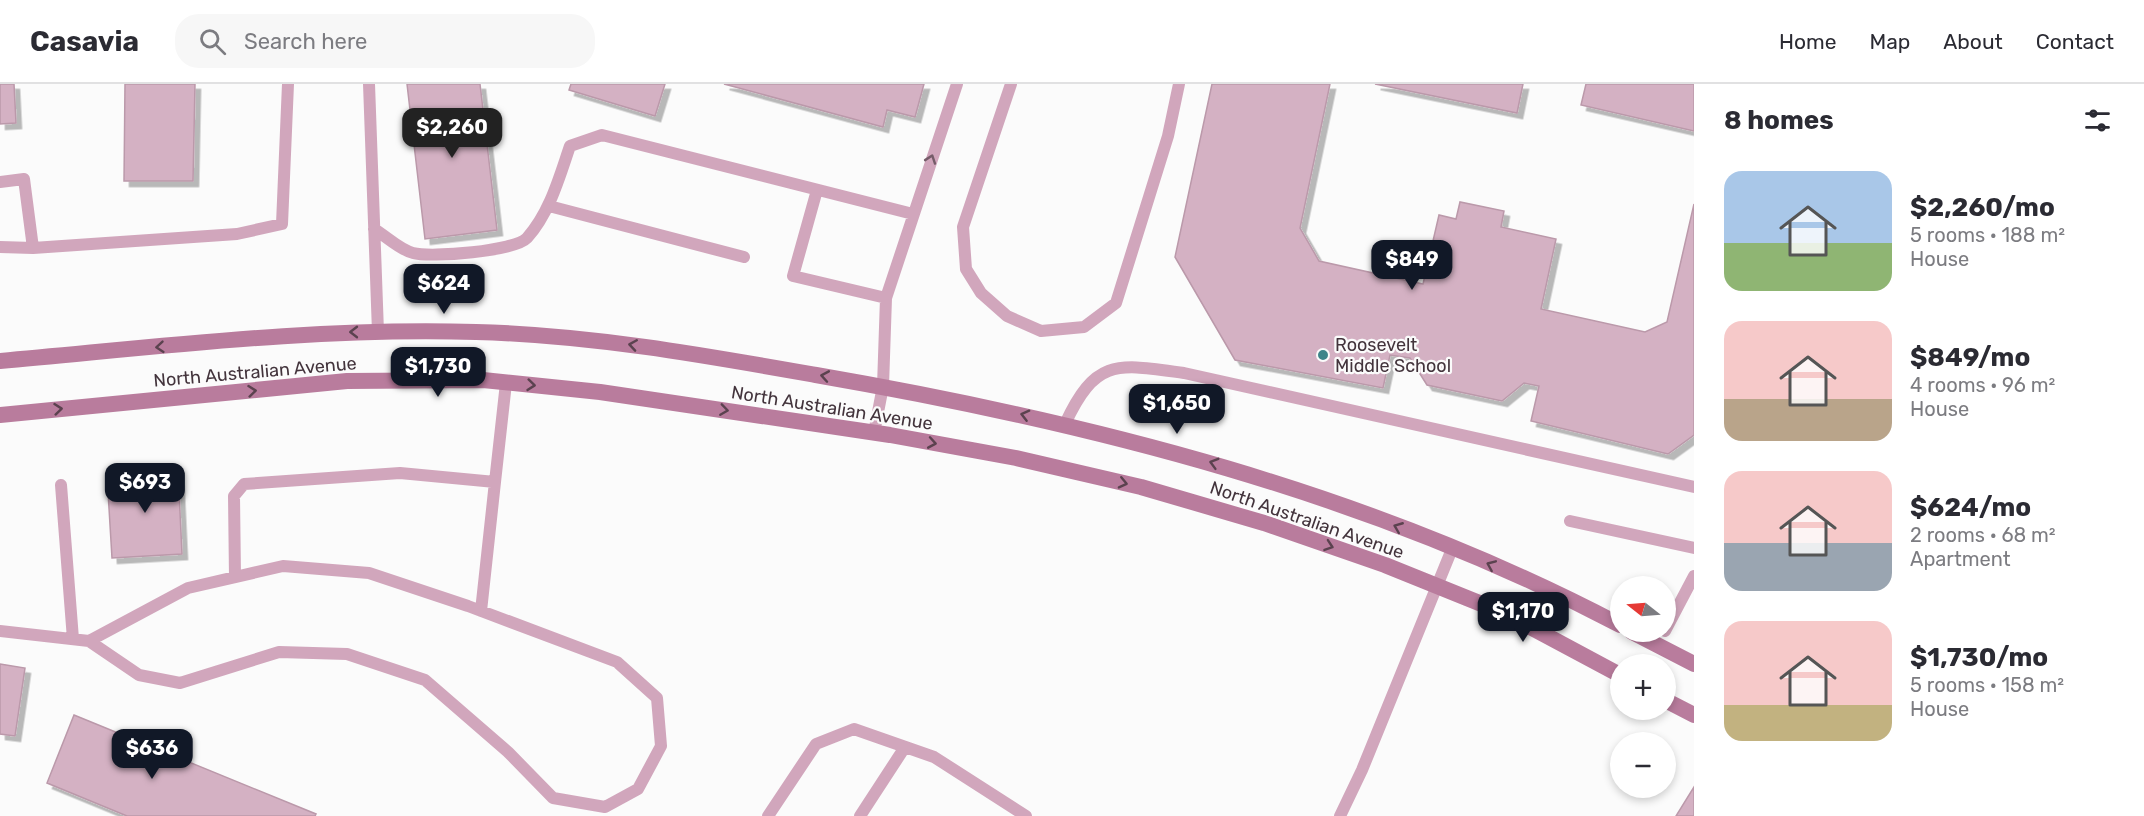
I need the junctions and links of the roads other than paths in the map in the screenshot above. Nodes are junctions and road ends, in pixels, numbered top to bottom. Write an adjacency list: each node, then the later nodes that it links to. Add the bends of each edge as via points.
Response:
1 (288, 84): 12 (lane, via 282,224 237,234)
2 (369, 84): 10 (lane)
3 (957, 84): 9 (lane, one-way to 3)
4 (1011, 84): 5 (lane, via 963,227 966,268 981,293 1007,316 1041,331 1084,327 1116,303 1168,136)
5 (1179, 84)
6 (0, 182): 12 (lane, via 24,179)
7 (817, 190): 8 (lane, via 602,135 570,146); 9 (lane); 14 (lane, via 793,276)
8 (549, 206): 10 (lane, via 525,240 490,250 441,255 412,253); 13 (lane)
9 (913, 214): 14 (lane)
10 (374, 229): 15 (lane)
11 (0, 247): 12 (lane)
12 (33, 248)
13 (744, 257)
14 (886, 298): 18 (lane)
15 (378, 332): 16 (main road, North Australian Avenue, one-way to 16, via 323,332); 18 (main road, North Australian Avenue, one-way to 15, via 601,340 476,332)
16 (0, 361)
17 (506, 383): 19 (main road, North Australian Avenue, one-way to 17, via 347,381); 21 (main road, North Australian Avenue, one-way to 21, via 611,394); 22 (lane)
18 (883, 386): 20 (main road, North Australian Avenue, one-way to 18); 21 (lane)
19 (0, 415)
20 (1065, 424): 24 (lane, via 1076,400 1093,380 1108,369 1134,367 1184,373); 27 (main road, North Australian Avenue, one-way to 20, via 1251,474)
21 (874, 433): 30 (main road, North Australian Avenue, one-way to 30, via 1016,458 1141,487 1264,523)
22 (495, 482): 29 (lane, via 400,473 244,484 234,496); 32 (lane)
23 (61, 485): 35 (lane)
24 (1694, 487)
25 (1570, 521): 26 (lane)
26 (1694, 548)
27 (1452, 549): 30 (lane); 33 (main road, North Australian Avenue, one-way to 27)
28 (1694, 576): 31 (lane)
29 (235, 577): 32 (lane, via 283,566 369,573); 36 (lane, via 188,588)
30 (1437, 586): 39 (main road, North Australian Avenue, via 1504,613); 46 (lane)
31 (1676, 610)
32 (481, 611): 36 (lane, via 617,662 657,698 662,746 638,789 605,807 553,798 508,752 425,680 346,654 279,652 180,683 139,675)
33 (1610, 620)
34 (0, 631): 35 (lane)
35 (73, 639): 36 (lane)
36 (89, 641)
37 (1669, 642): 38 (main road)
38 (1694, 664)
39 (1610, 670)
40 (1676, 706): 41 (main road)
41 (1694, 715)
42 (906, 747): 43 (lane, via 854,729 816,744); 44 (lane); 45 (lane, via 934,757)
43 (768, 816)
44 (860, 816)
45 (1026, 816)
46 (1340, 816)

